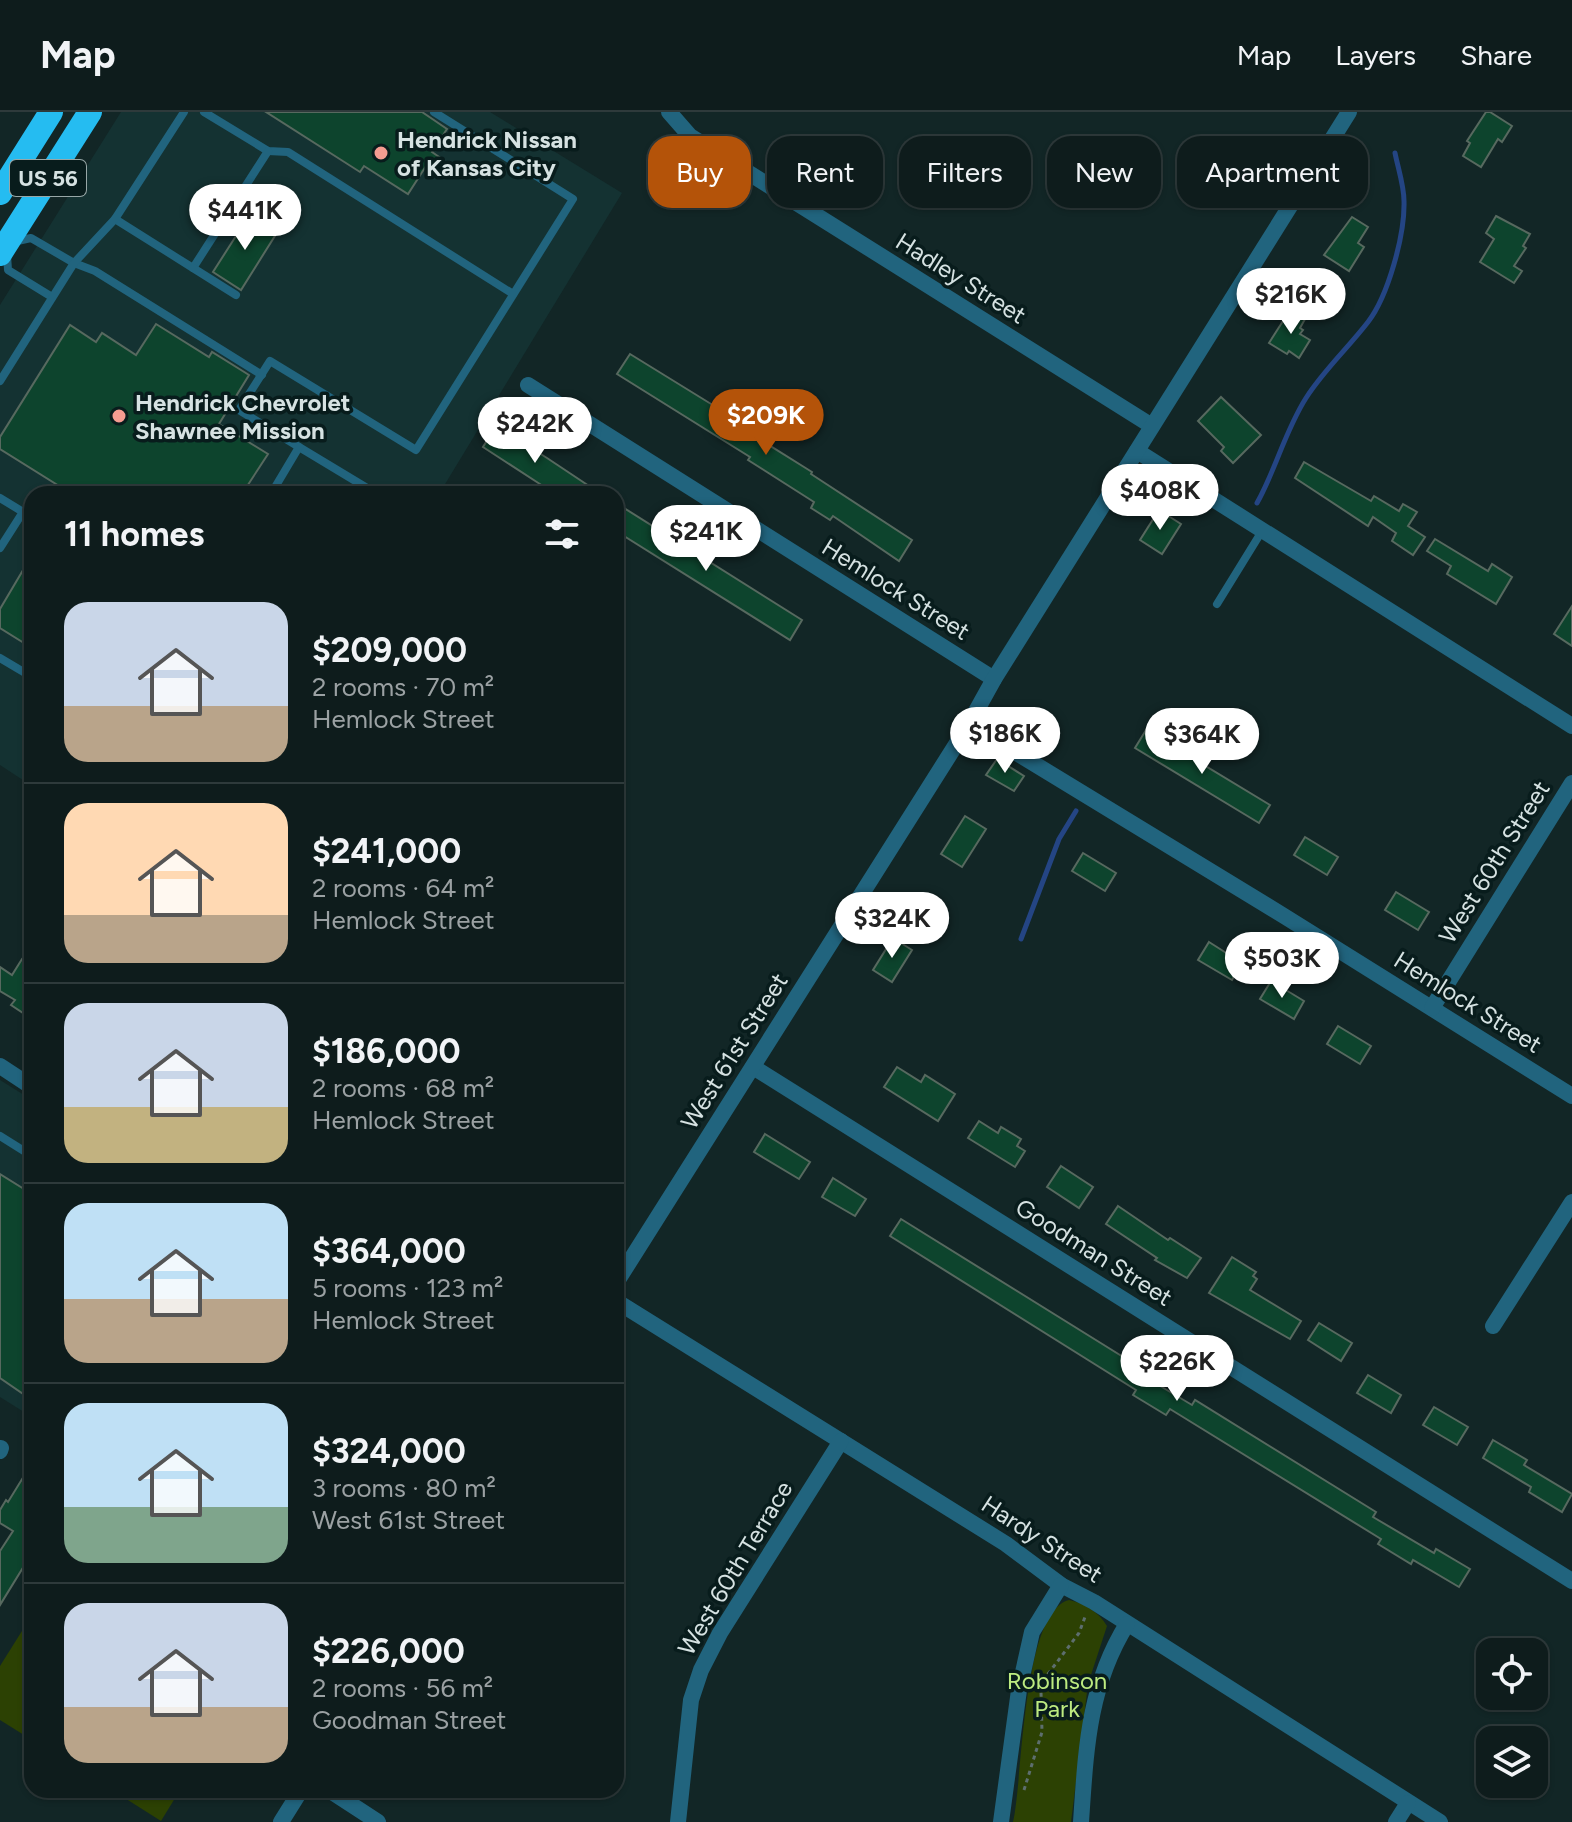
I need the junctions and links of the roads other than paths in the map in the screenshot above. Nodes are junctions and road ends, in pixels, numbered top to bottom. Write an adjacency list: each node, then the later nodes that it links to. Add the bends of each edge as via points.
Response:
1 (51, 112): 9 (highway, US 56)
2 (90, 112): 11 (highway, US 56)
3 (184, 112): 10 (lane)
4 (204, 112): 8 (lane)
5 (434, 112): 14 (lane, via 573,199)
6 (669, 112): 20 (street, Hadley Street, via 690,136)
7 (1349, 112): 20 (street, West 61st Street)
8 (268, 151): 13 (lane); 14 (lane, via 288,152)
9 (0, 193)
10 (115, 219): 12 (lane); 13 (lane)
11 (2, 246): 12 (lane, via 31,238); 16 (lane, via 8,270)
12 (74, 263): 16 (lane); 17 (lane)
13 (193, 268): 15 (lane)
14 (513, 294): 17 (lane, via 416,450 270,361)
15 (236, 295)
16 (52, 297): 18 (lane)
17 (262, 375): 21 (lane, via 239,410)
18 (0, 381)
19 (528, 385): 31 (street, Hemlock Street)
20 (1152, 426): 22 (street, West 61st Street)
21 (299, 447): 23 (lane); 24 (lane)
22 (1137, 451): 26 (street); 31 (street, West 61st Street)
23 (276, 486)
24 (364, 486)
25 (0, 498): 27 (lane, via 23,512)
26 (1262, 531): 28 (lane); 33 (street)
27 (0, 548)
28 (1217, 604)
29 (0, 658): 30 (lane)
30 (24, 672)
31 (994, 679): 32 (street, West 61st Street)
32 (969, 724): 35 (street, Hemlock Street); 37 (street, West 61st Street)
33 (1572, 726)
34 (1572, 783): 35 (street, West 60th Street)
35 (1432, 1008): 39 (street, Hemlock Street)
36 (0, 1066): 38 (street)
37 (753, 1067): 43 (street, West 61st Street); 47 (street, Goodman Street)
38 (24, 1082)
39 (1572, 1096)
40 (0, 1136): 41 (lane)
41 (24, 1151)
42 (1572, 1202): 45 (street)
43 (624, 1270)
44 (624, 1306): 46 (street, Hardy Street)
45 (1493, 1326)
46 (841, 1441): 48 (street, Hardy Street, via 1006,1544); 55 (street, West 60th Terrace, via 701,1670 686,1729)
47 (1572, 1581)
48 (1061, 1585): 49 (street, Hardy Street); 56 (street, via 1032,1632)
49 (1127, 1624): 52 (street, Hardy Street); 57 (street, via 1094,1696)
50 (296, 1798): 53 (street)
51 (341, 1798): 54 (street)
52 (1408, 1803): 58 (street); 59 (street, Hardy Street)
53 (281, 1822)
54 (378, 1822)
55 (678, 1822)
56 (1001, 1822)
57 (1081, 1822)
58 (1396, 1822)
59 (1440, 1822)

